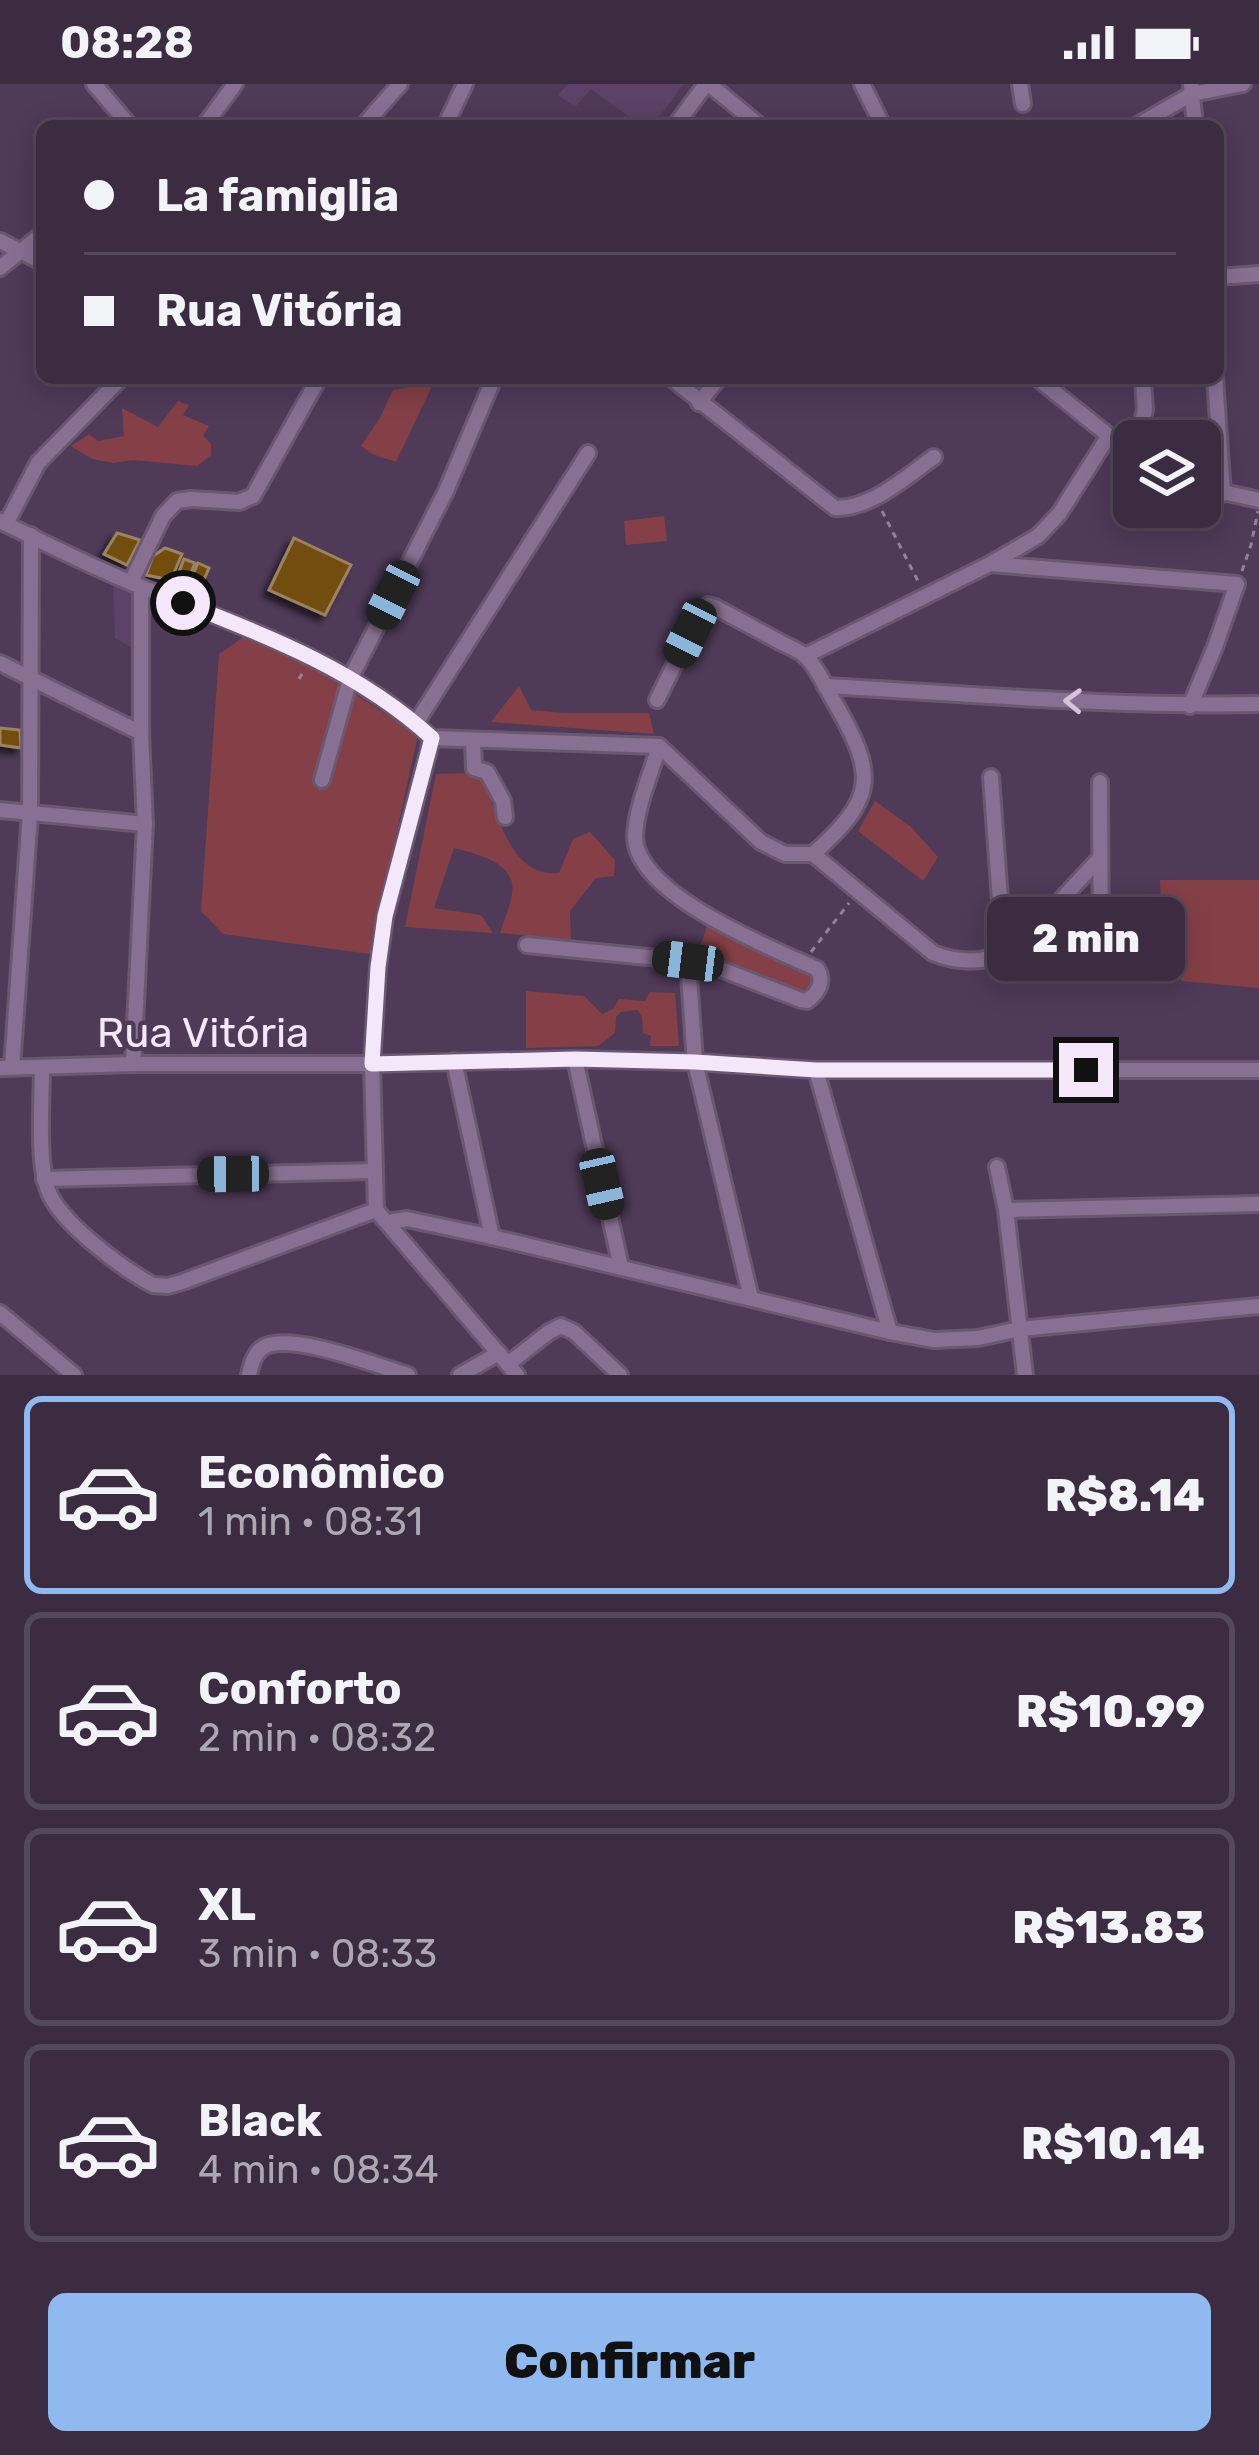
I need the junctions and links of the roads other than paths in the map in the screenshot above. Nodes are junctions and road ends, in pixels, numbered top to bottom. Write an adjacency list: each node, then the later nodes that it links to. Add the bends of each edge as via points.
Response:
1 (94, 84): 11 (street)
2 (235, 84): 12 (street)
3 (400, 84): 13 (street)
4 (465, 84): 14 (street)
5 (707, 84): 15 (street); 16 (street)
6 (862, 84): 17 (street)
7 (1020, 84): 10 (street)
8 (1243, 84): 9 (street)
9 (1192, 89): 18 (street); 19 (street)
10 (1023, 104)
11 (125, 120)
12 (208, 120)
13 (368, 120)
14 (449, 120)
15 (680, 120)
16 (752, 120)
17 (880, 120)
18 (1145, 120)
19 (1195, 120)
20 (36, 239): 22 (street)
21 (0, 241): 22 (street)
22 (20, 251): 23 (street); 24 (street)
23 (36, 259)
24 (0, 268)
25 (1259, 274): 26 (street)
26 (1224, 277)
27 (115, 384): 45 (street, via 38,463)
28 (302, 384): 36 (street)
29 (316, 384): 36 (street)
30 (491, 384): 52 (street)
31 (678, 384): 37 (street)
32 (714, 384): 37 (street)
33 (1044, 384): 39 (street)
34 (1143, 384): 38 (street)
35 (1216, 384): 43 (street)
36 (307, 399): 48 (street, via 253,496 177,501 163,516)
37 (699, 403): 42 (street, via 842,509)
38 (1142, 420)
39 (1108, 437): 40 (street); 47 (street, via 1049,526)
40 (1113, 440)
41 (588, 453): 57 (street)
42 (934, 457)
43 (1223, 494): 44 (street)
44 (1259, 502)
45 (3, 522): 46 (street)
46 (31, 535): 48 (street); 51 (street)
47 (990, 564): 49 (street); 56 (street, via 1238,584)
48 (136, 585): 52 (street); 58 (street)
49 (805, 656): 53 (street); 54 (street, via 708,605)
50 (0, 664): 51 (street)
51 (29, 678): 58 (street); 66 (street)
52 (350, 679): 57 (street); 63 (street)
53 (825, 686): 56 (street, one-way to 53); 69 (street, via 859,749 863,788 845,825)
54 (657, 700)
55 (1259, 704): 56 (street)
56 (1190, 706)
57 (416, 723): 59 (street)
58 (141, 733): 68 (street)
59 (432, 738): 60 (street); 79 (street, via 385,916)
60 (473, 740): 61 (street); 67 (street, via 474,769 487,772)
61 (659, 746): 69 (street, via 761,842 785,854); 73 (street, via 638,821 643,861 693,908 810,965 821,979 807,1001)
62 (991, 777): 72 (street)
63 (322, 780)
64 (1100, 782): 70 (street)
65 (0, 810): 66 (street)
66 (30, 812): 68 (street); 81 (street)
67 (505, 817)
68 (145, 824): 78 (street)
69 (813, 854): 72 (street, via 933,953 967,962)
70 (1099, 859): 72 (street); 74 (street)
71 (527, 945): 73 (street)
72 (1004, 955)
73 (688, 961): 77 (street)
74 (1101, 970)
75 (575, 1059): 76 (street, Rua Vitória); 77 (street, Rua Vitória); 92 (street)
76 (454, 1061): 79 (street, Rua Vitória); 91 (street)
77 (695, 1062): 82 (street, Rua Vitória); 93 (street)
78 (133, 1064): 79 (street, Rua Vitória); 80 (street, Rua Vitória)
79 (372, 1064): 85 (street)
80 (42, 1066): 81 (street, Rua Vitória); 86 (street)
81 (6, 1068)
82 (816, 1070): 83 (street, Rua Vitória); 97 (street)
83 (1259, 1070)
84 (997, 1167): 89 (street)
85 (374, 1171): 86 (street); 88 (street)
86 (44, 1178): 88 (street, via 78,1231 160,1287)
87 (1259, 1204): 89 (street)
88 (376, 1210): 90 (street)
89 (1006, 1210): 96 (street)
90 (388, 1222): 91 (street); 98 (street)
91 (492, 1237): 92 (street)
92 (621, 1267): 93 (street)
93 (751, 1298): 97 (street)
94 (1259, 1306): 96 (street)
95 (0, 1313): 99 (street)
96 (1020, 1328): 97 (street, via 934,1340); 104 (street)
97 (890, 1332)
98 (508, 1364): 102 (street); 103 (street, via 561,1326)
99 (74, 1373)
100 (249, 1375): 101 (street, via 262,1348 286,1342)
101 (408, 1375)
102 (460, 1375)
103 (620, 1375)
104 (1025, 1375)

